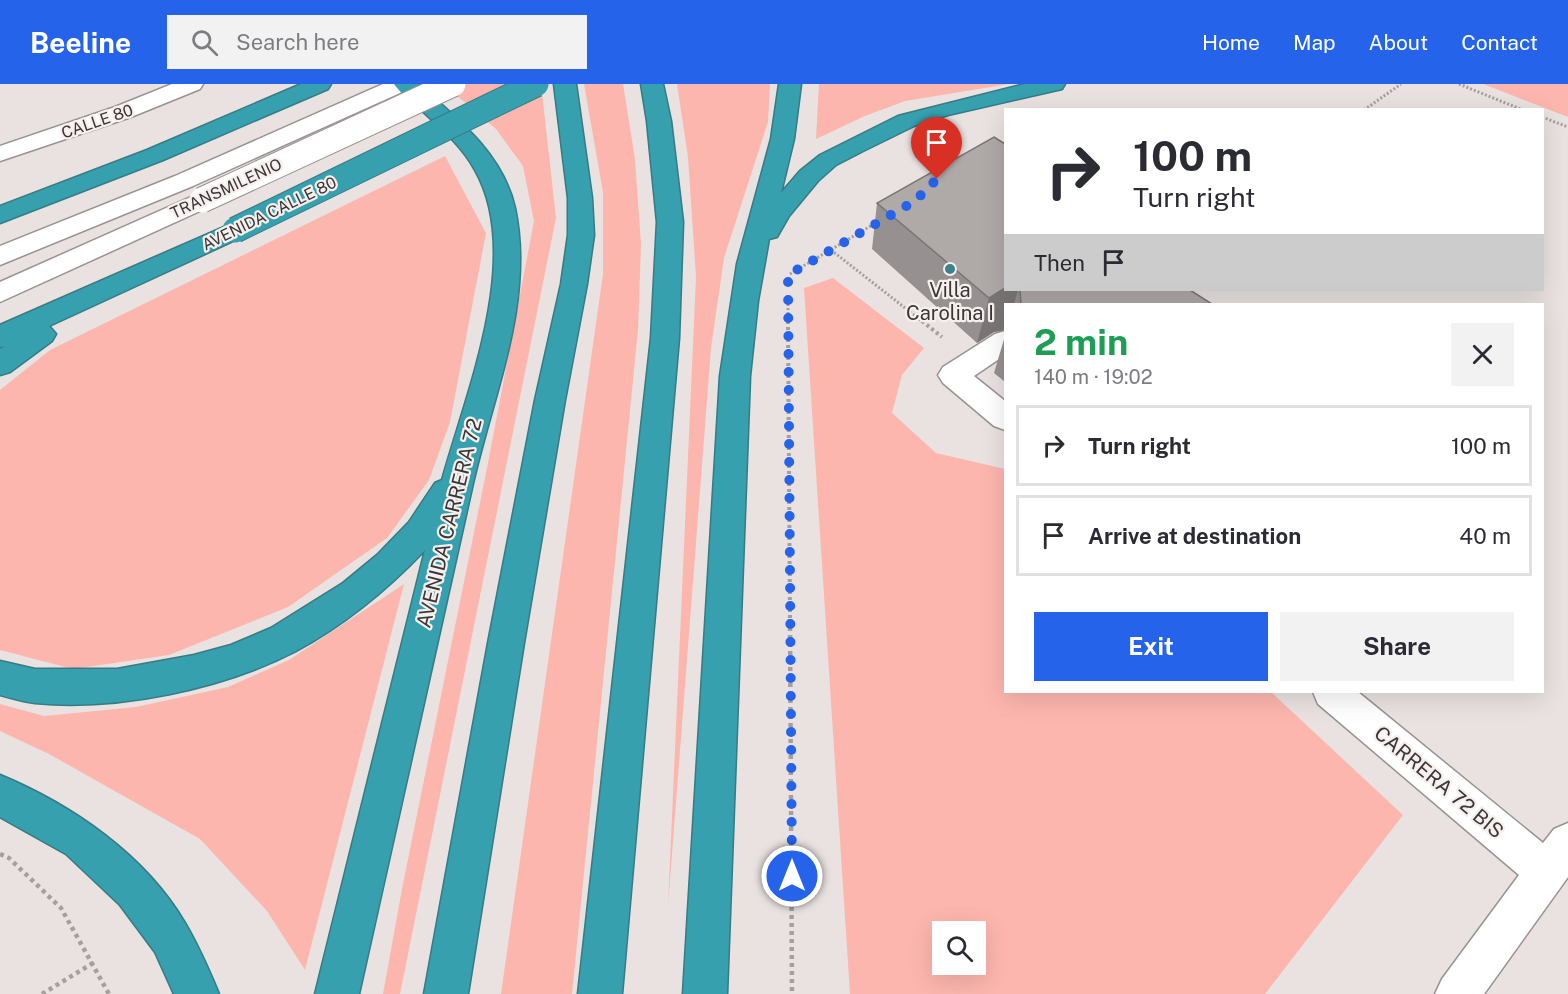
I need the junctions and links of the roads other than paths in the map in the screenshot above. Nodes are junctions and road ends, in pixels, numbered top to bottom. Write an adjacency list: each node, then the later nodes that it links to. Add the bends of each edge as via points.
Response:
1 (192, 84): 10 (street, CALLE 80)
2 (320, 84): 11 (highway, via 155,155)
3 (403, 84): 12 (street, TRANSMILENIO, via 184,181); 20 (highway, AVENIDA CARRERA 72, via 477,152 502,207 507,270 500,321)
4 (453, 84): 15 (street, TRANSMILENIO, bridge)
5 (536, 84): 14 (highway, AVENIDA CALLE 80, bridge)
6 (565, 84): 27 (highway, via 582,235)
7 (652, 84): 28 (highway, via 670,222 665,338)
8 (790, 84): 13 (highway, via 782,151)
9 (1054, 84): 13 (highway, via 906,121 828,160 778,212)
10 (0, 154)
11 (0, 215)
12 (0, 256)
13 (749, 264): 29 (highway, via 735,376)
14 (132, 277): 16 (highway, AVENIDA CALLE 80); 18 (highway)
15 (0, 293)
16 (0, 337)
17 (1004, 342): 19 (street, via 963,368)
18 (0, 364)
19 (1004, 417)
20 (461, 468): 21 (highway, via 421,532 389,565 355,594 284,639 194,672 117,686 35,686); 26 (highway, AVENIDA CARRERA 72)
21 (0, 678)
22 (1332, 693): 24 (street, CARRERA 72 BIS)
23 (0, 795): 25 (highway, via 80,840 135,890 170,937)
24 (1557, 858): 30 (street)
25 (197, 994)
26 (337, 994)
27 (446, 994)
28 (600, 994)
29 (705, 994)
30 (1456, 994)

